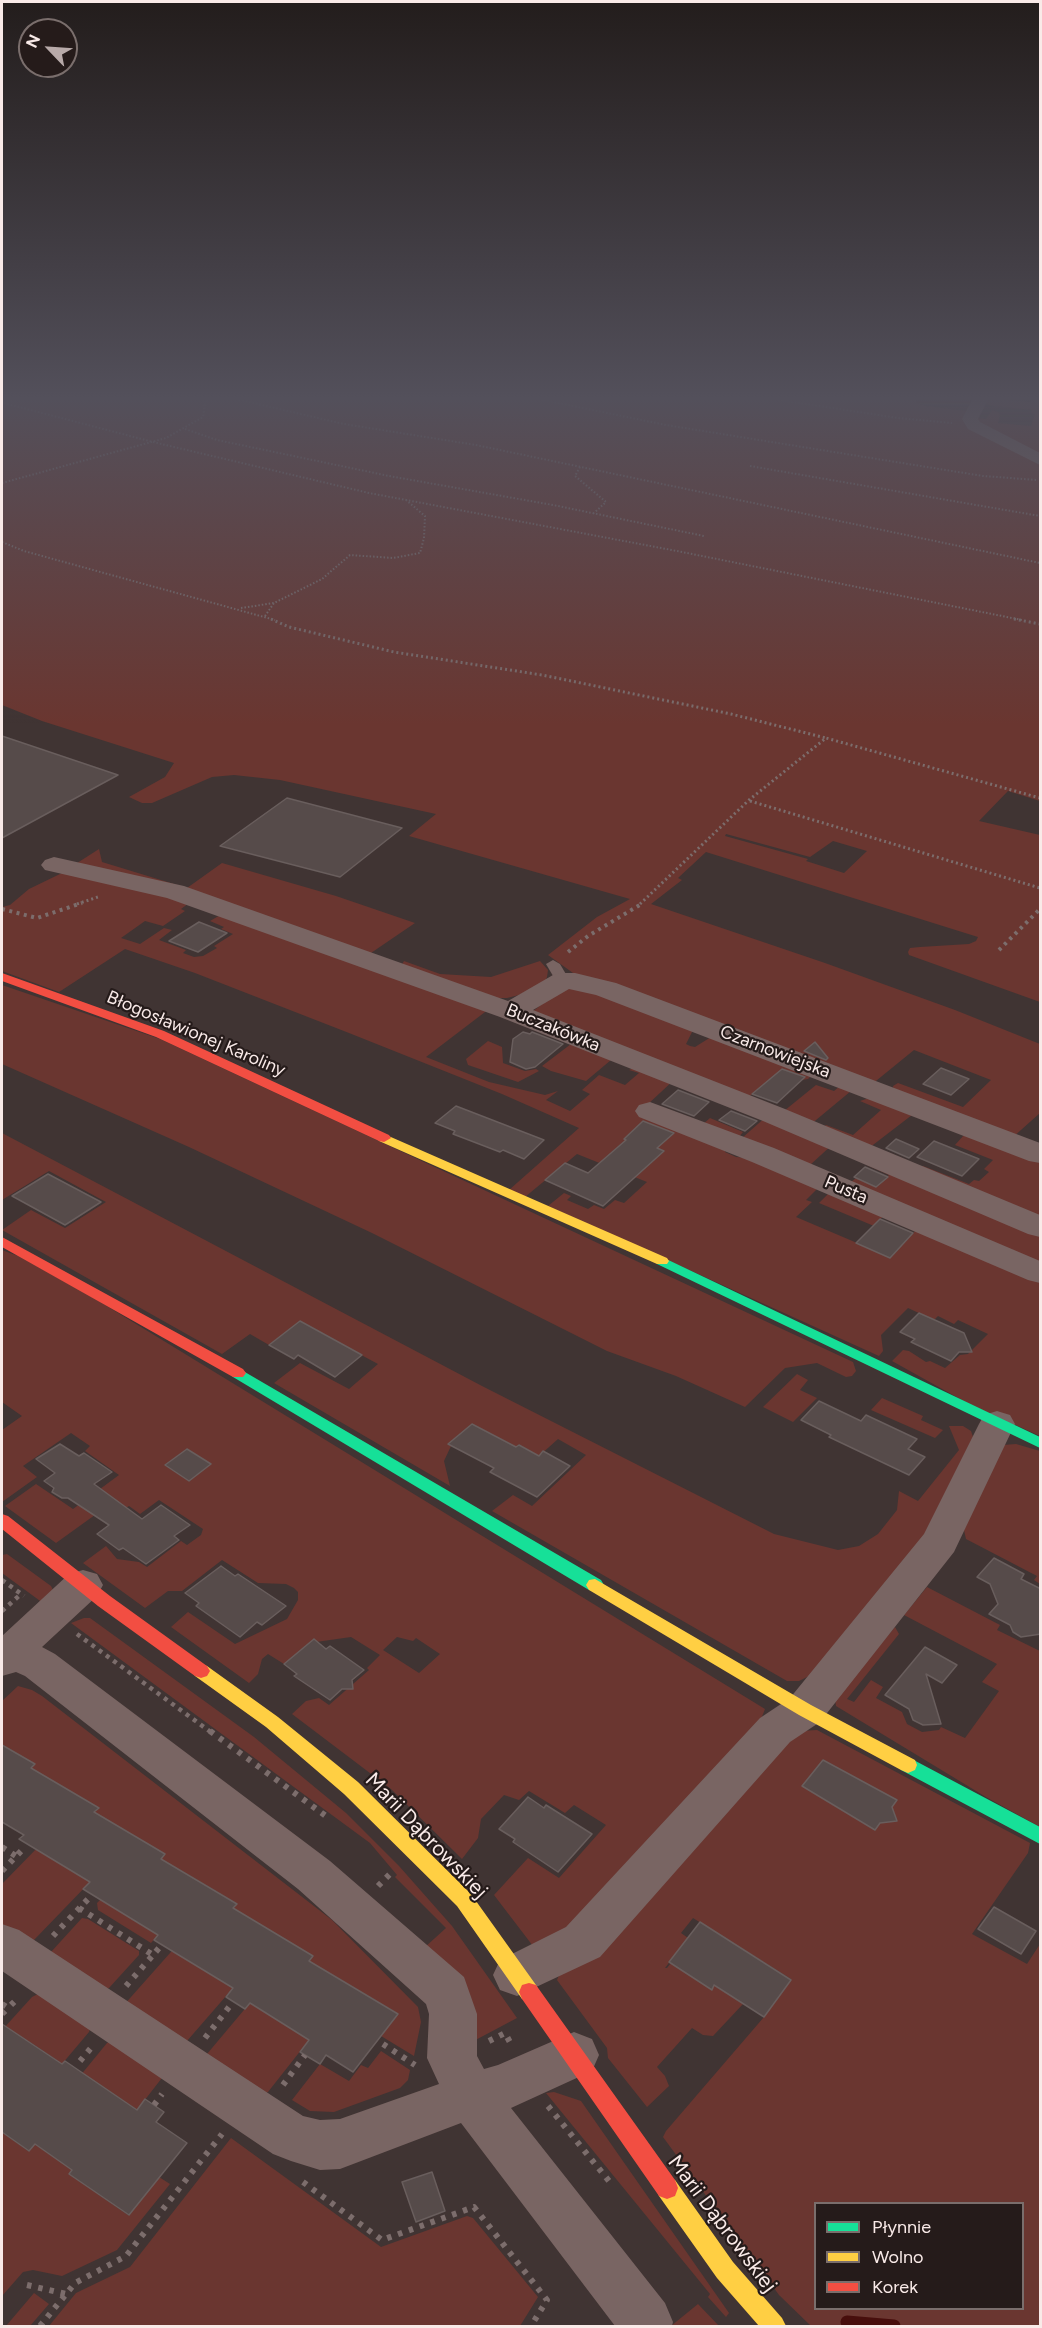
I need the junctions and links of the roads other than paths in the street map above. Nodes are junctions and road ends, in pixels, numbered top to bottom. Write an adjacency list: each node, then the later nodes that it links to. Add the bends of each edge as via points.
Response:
1 (54, 865): 3 (street, Buczakówka, via 215,905)
2 (2, 977): 9 (street, Błogosławionej Karoliny, via 160,1034 711,1283)
3 (510, 1011): 5 (street, Czarnowiejska, via 558,972); 6 (street, Buczakówka, via 764,1111)
4 (651, 1111): 8 (street, Pusta)
5 (1041, 1154)
6 (1041, 1227)
7 (2, 1241): 14 (street, via 251,1380)
8 (1041, 1273)
9 (997, 1424): 10 (street, Błogosławionej Karoliny); 14 (street, via 940,1542)
10 (1041, 1443)
11 (2, 1520): 12 (street, Marii Dąbrowskiej)
12 (83, 1585): 13 (street, via 36,1604); 17 (street, Marii Dąbrowskiej, via 272,1722 351,1788 464,1900)
13 (5, 1640): 19 (street, via 314,1875 447,1992 453,2014 453,2058)
14 (805, 1710): 15 (street); 17 (street, via 775,1730 583,1942)
15 (1041, 1836)
16 (15, 1954): 19 (street, via 291,2137 320,2145 340,2144)
17 (517, 1975): 18 (street, Marii Dąbrowskiej)
18 (574, 2055): 19 (street, via 521,2081); 21 (street, Marii Dąbrowskiej, via 725,2270)
19 (471, 2096): 20 (street)
20 (646, 2322)
21 (774, 2326)

